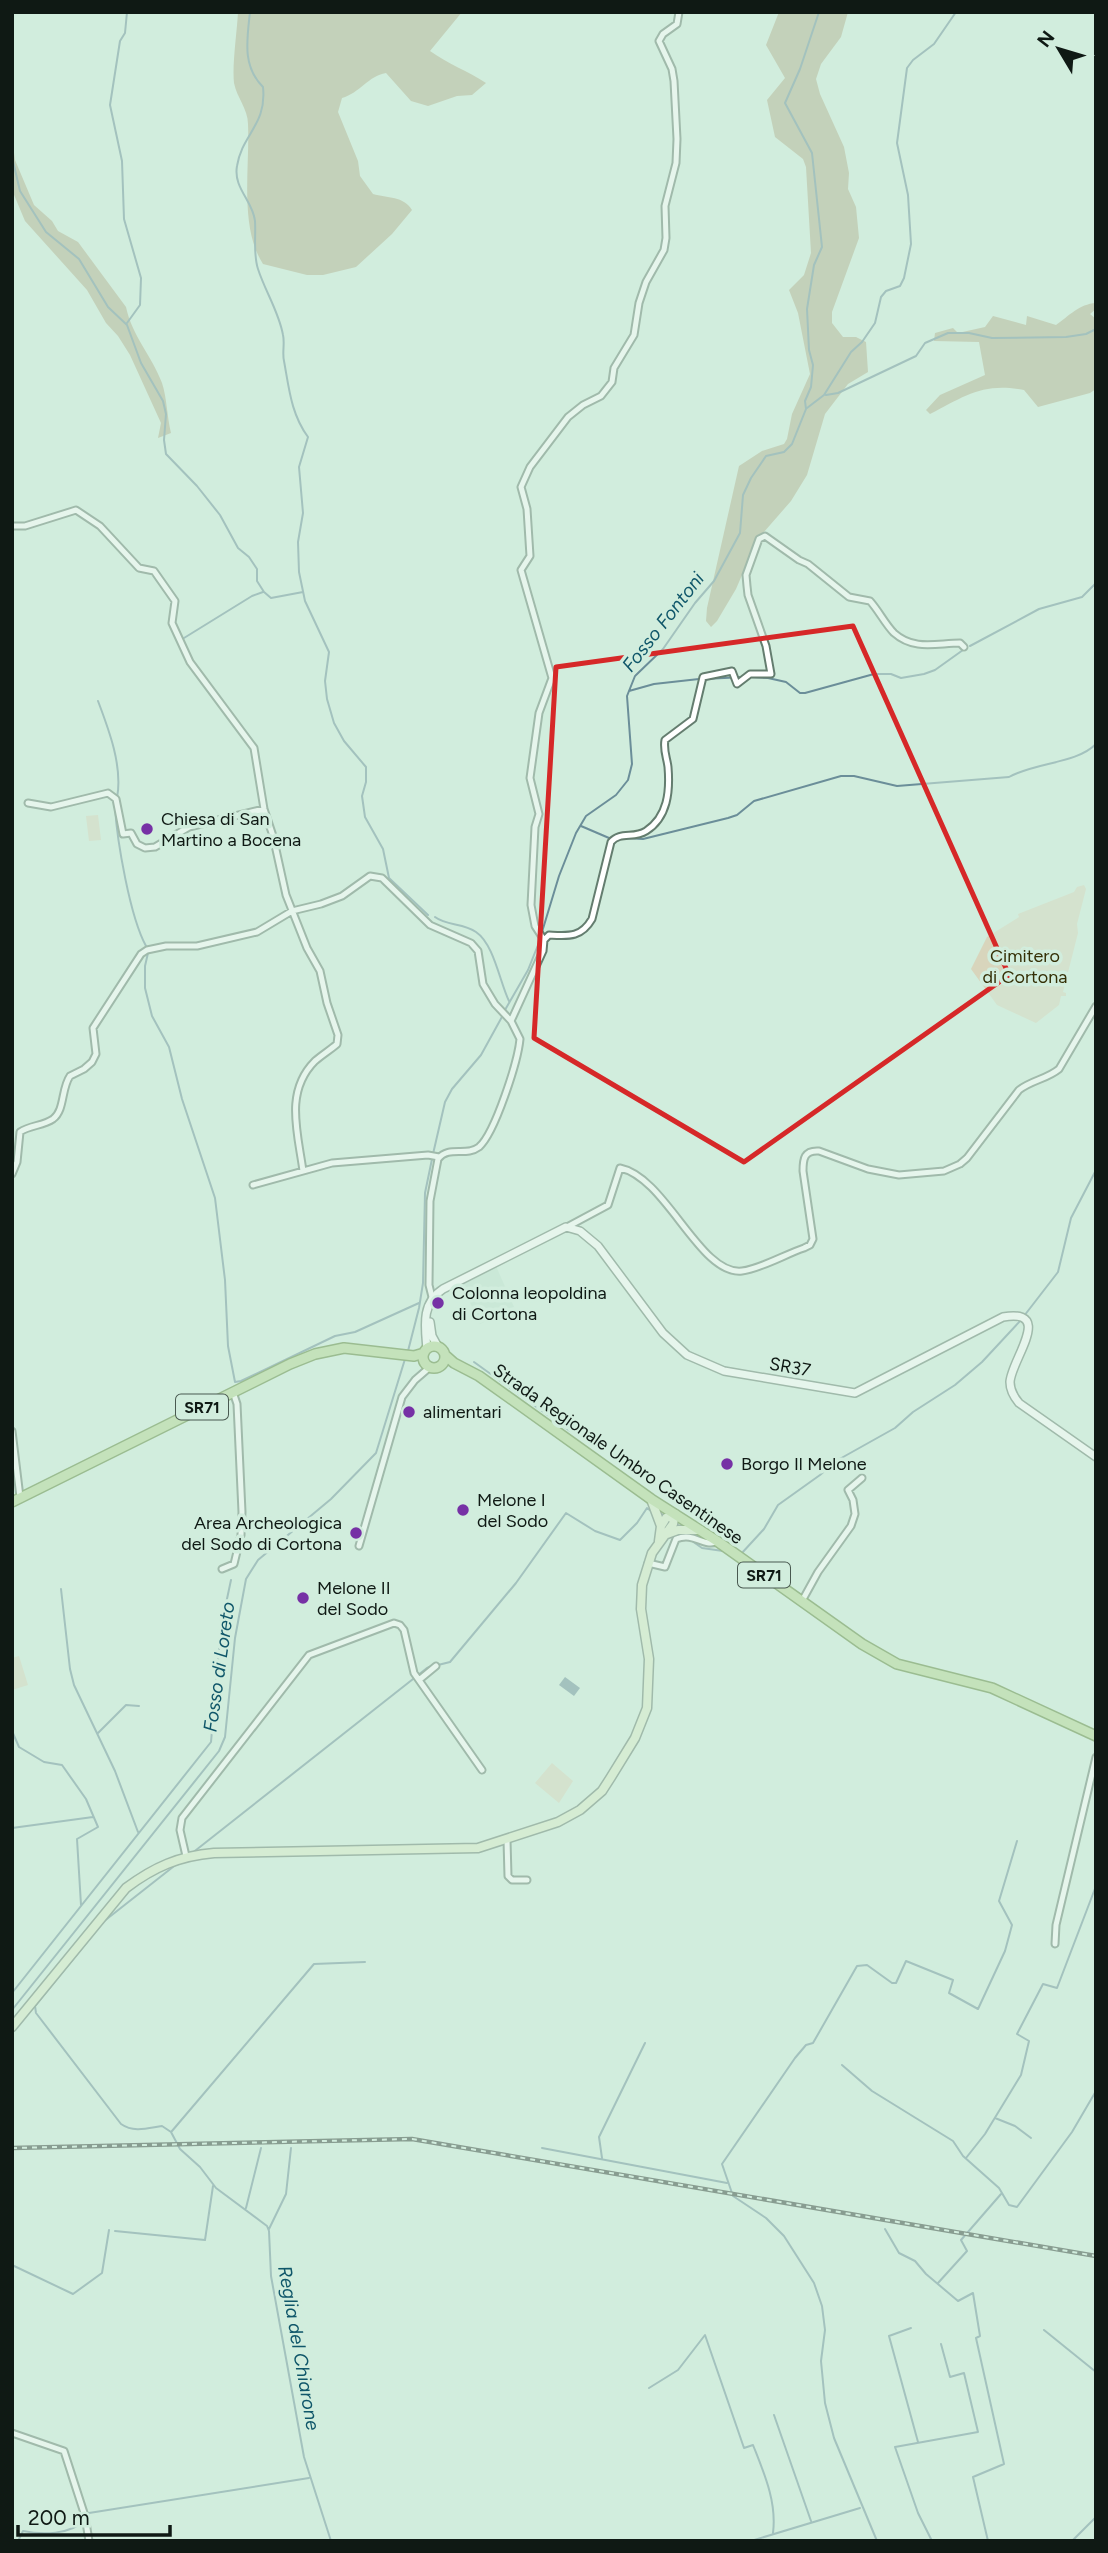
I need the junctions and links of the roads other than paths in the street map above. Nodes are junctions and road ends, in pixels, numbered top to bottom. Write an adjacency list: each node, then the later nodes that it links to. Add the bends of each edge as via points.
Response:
1 (679, 12): 7 (street, via 677,24 659,41 672,69 677,139 665,206 664,250 646,282 634,335 614,368 612,382 601,396 568,417 530,467 521,487 530,556 521,567 522,576 552,678 539,713 530,778 539,814 531,905 535,926)
2 (12, 526): 5 (street, via 76,510 100,526 139,568 154,572 175,601 172,623 191,662 254,748)
3 (964, 647): 7 (street, via 960,643 917,645 907,641 896,635 870,601 849,597 765,536 759,539 746,575 771,674 750,674 737,684 732,671 702,677 693,719 665,740 665,810 642,834 617,836 611,842 587,928 574,936 549,935)
4 (28, 803): 5 (street, via 51,807 108,793 116,799 123,834 131,833 145,848 189,828)
5 (264, 809): 6 (street)
6 (292, 911): 9 (street, via 342,896 370,876 382,878 430,925 471,943 478,951 483,984); 11 (street, via 320,971 338,1035 337,1044 314,1063 297,1089 294,1109); 12 (street, via 257,932 197,946 155,947 141,954 93,1028 96,1054 85,1069 69,1076 60,1110 54,1118 20,1132)
7 (544, 940): 9 (street)
8 (1096, 1006): 14 (street, via 1059,1069 1019,1090 960,1164 944,1171 899,1175 819,1151 806,1154 804,1182 813,1239 804,1248 743,1271 719,1266 659,1195 625,1168 617,1170 608,1205)
9 (511, 1021): 10 (street, via 520,1045 506,1097 485,1138 471,1150)
10 (438, 1156): 11 (street, via 331,1163); 15 (street, via 430,1200)
11 (303, 1171): 13 (street)
12 (12, 1174)
13 (253, 1185)
14 (566, 1227): 15 (street, via 443,1289); 22 (street, SR37, via 580,1231 598,1246 663,1333 687,1354 724,1371 855,1393 1003,1317 1016,1314 1026,1318 1028,1332 1012,1372 1011,1391 1019,1403)
15 (430, 1300): 16 (street, via 432,1336); 18 (street, via 425,1319)
16 (438, 1347): 17 (main road, SR71); 18 (main road, SR71)
17 (445, 1355): 18 (main road, via 444,1362); 19 (main road, SR71)
18 (429, 1359): 19 (main road, SR71); 20 (main road, SR71, via 331,1349); 30 (street, via 402,1397)
19 (457, 1364): 24 (main road, Strada Regionale Umbro Casentinese / SR71)
20 (233, 1392): 25 (main road, SR71); 32 (street, via 241,1535 234,1564)
21 (12, 1431): 25 (street)
22 (1096, 1457)
23 (862, 1478): 33 (street, via 848,1490 855,1514 851,1526)
24 (651, 1499): 26 (main road, Strada Regionale Umbro Casentinese / SR71); 27 (main road)
25 (16, 1500)
26 (675, 1514): 27 (main road, via 666,1518); 28 (main road, Strada Regionale Umbro Casentinese / SR71)
27 (664, 1530): 28 (main road); 31 (main road)
28 (700, 1530): 29 (main road, Strada Regionale Umbro Casentinese / SR71)
29 (717, 1541): 31 (street, via 708,1544 692,1536 680,1537 665,1567); 33 (main road, Strada Regionale Umbro Casentinese / SR71)
30 (359, 1546)
31 (648, 1563): 39 (main road, via 640,1597 650,1686 648,1708 638,1730 591,1802 568,1817)
32 (222, 1569)
33 (802, 1601): 36 (main road, Strada Regionale Umbro Casentinese / SR71, via 897,1664 992,1688)
34 (436, 1666): 35 (street)
35 (419, 1680): 38 (street); 40 (street, via 404,1630 394,1623 309,1654 181,1818)
36 (1096, 1736)
37 (1096, 1757): 42 (street)
38 (482, 1770)
39 (507, 1840): 40 (main road, via 459,1850); 41 (street, via 508,1876)
40 (186, 1856): 43 (main road, via 147,1872 126,1888)
41 (527, 1880)
42 (1055, 1944)
43 (12, 2027)
44 (12, 2433): 45 (street, via 64,2451)
45 (89, 2541)

